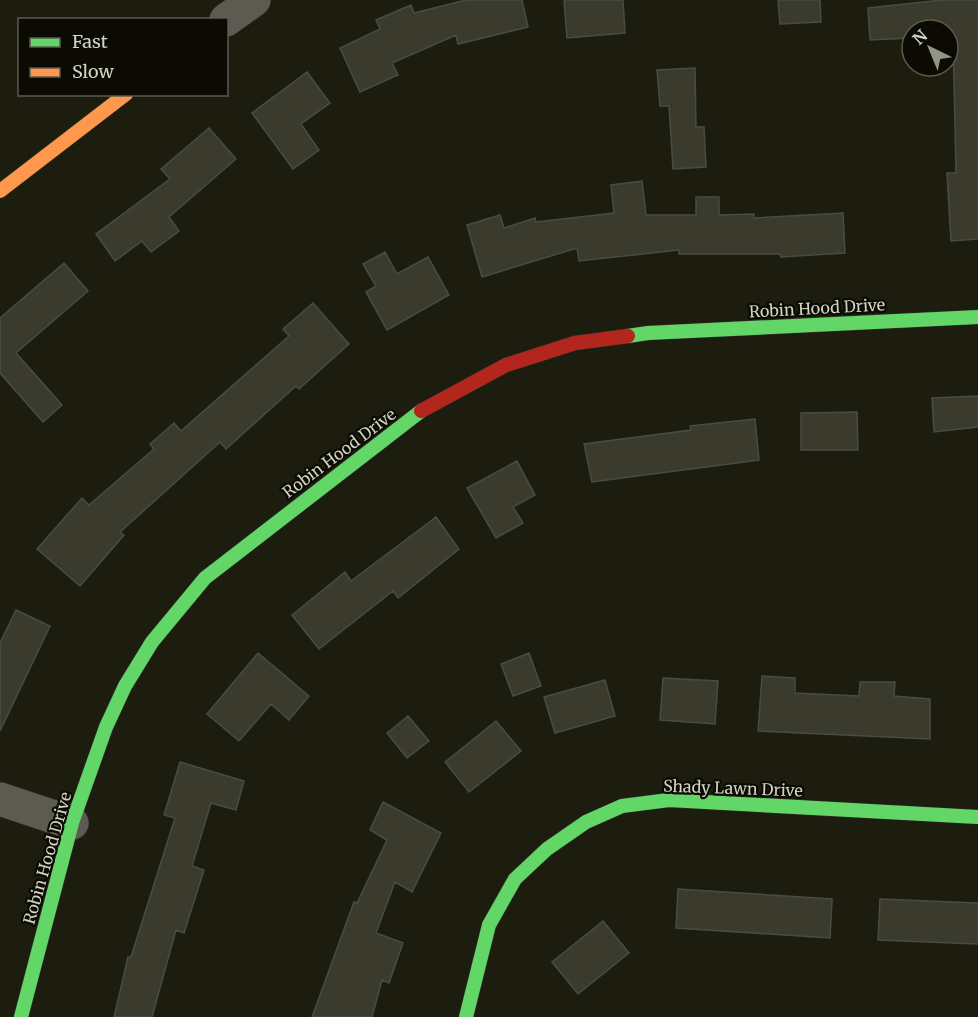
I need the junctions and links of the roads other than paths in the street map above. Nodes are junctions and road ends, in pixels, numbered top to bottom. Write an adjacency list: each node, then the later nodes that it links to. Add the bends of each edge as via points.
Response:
1 (254, 0): 2 (street)
2 (228, 19)
3 (123, 96): 4 (street)
4 (0, 191)
5 (978, 317): 8 (street, Robin Hood Drive, via 648,333 575,343 506,365 427,406 205,578 152,642 125,686)
6 (0, 799): 8 (street)
7 (978, 818): 10 (street, Shady Lawn Drive, via 669,800 622,806 586,822 547,849 515,879 489,925)
8 (72, 823): 9 (street, Robin Hood Drive)
9 (21, 1017)
10 (466, 1017)

